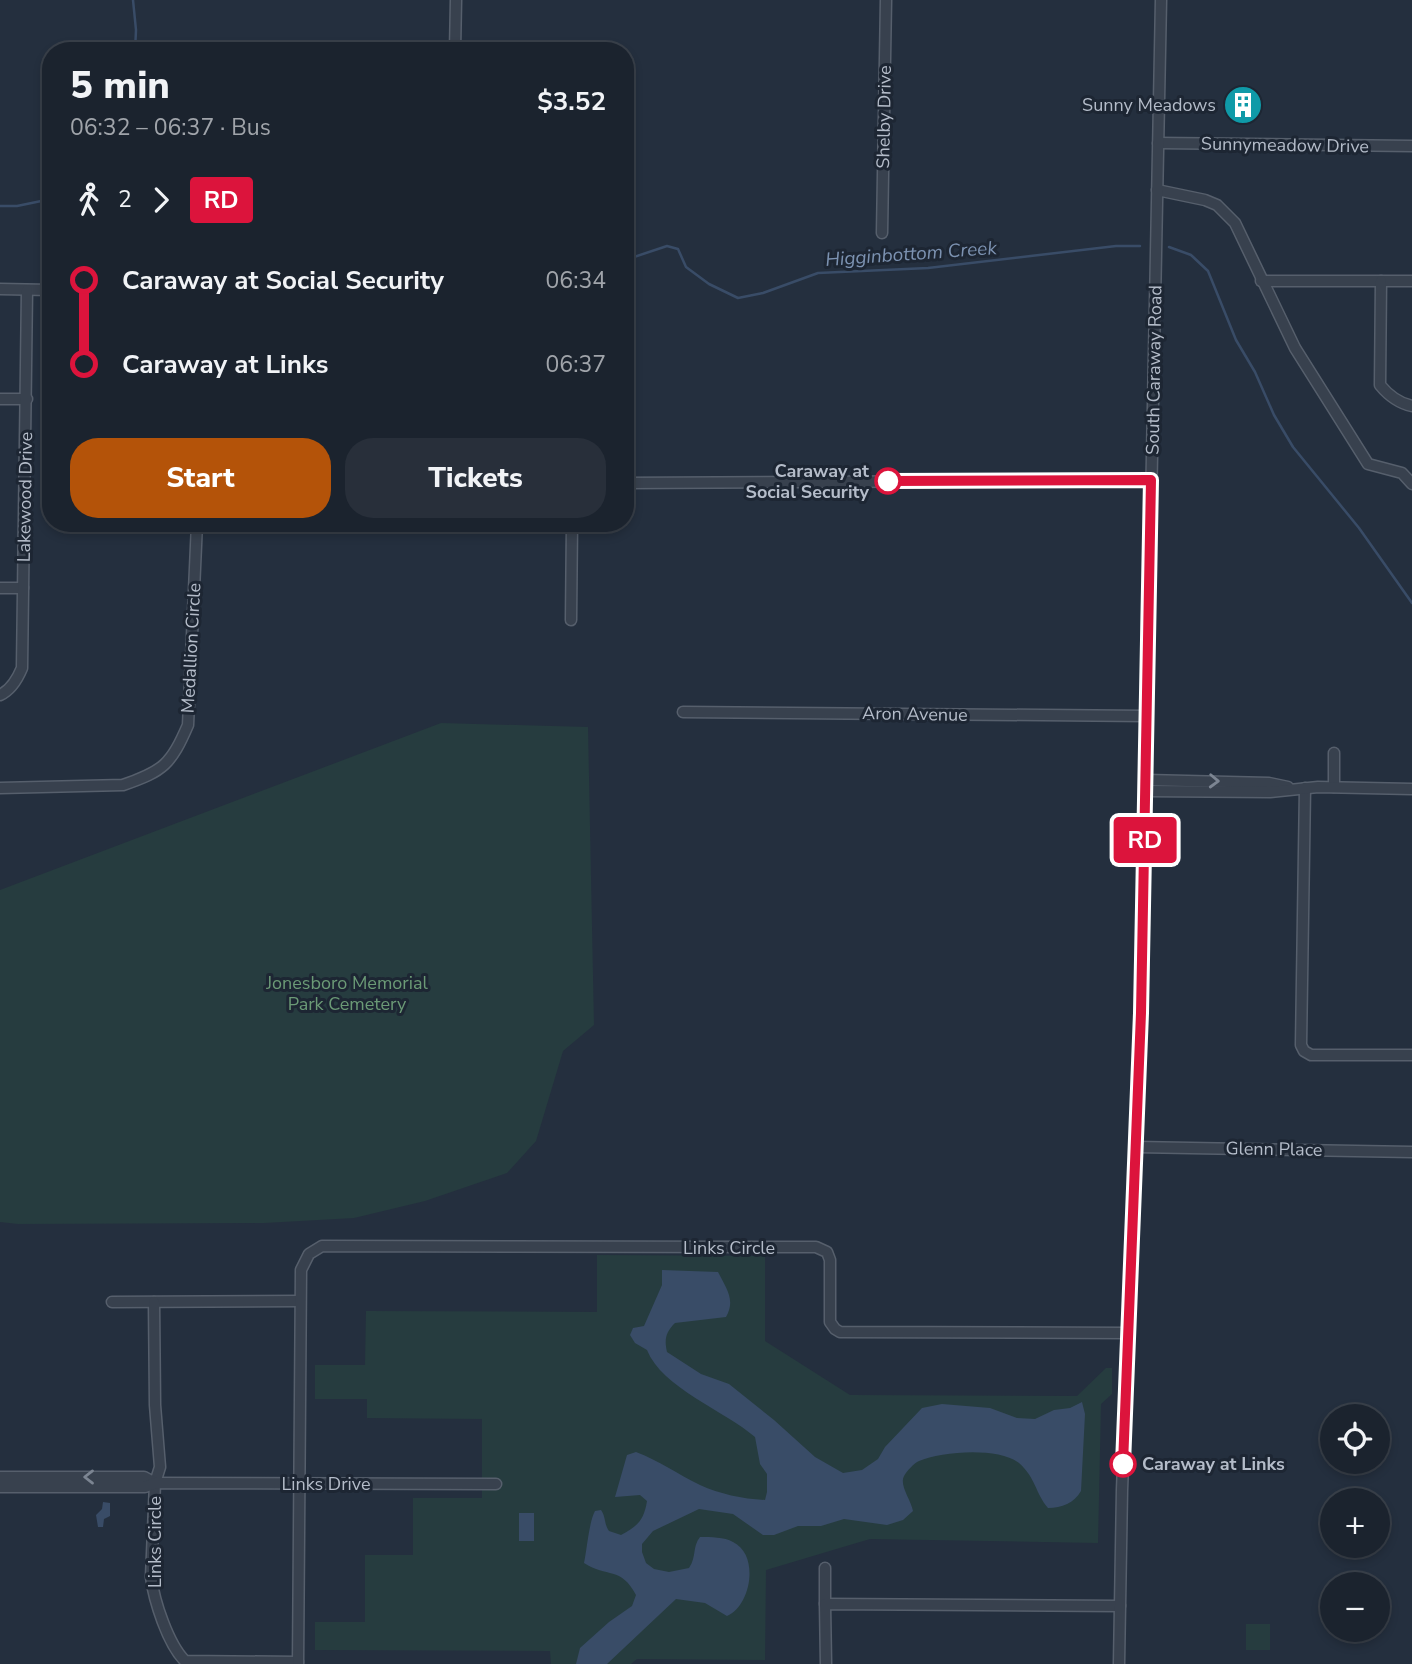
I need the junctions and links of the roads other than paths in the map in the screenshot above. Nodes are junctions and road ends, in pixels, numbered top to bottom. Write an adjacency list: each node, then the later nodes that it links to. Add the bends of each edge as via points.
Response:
1 (456, 0): 4 (street)
2 (886, 0): 8 (street, Shelby Drive)
3 (1161, 0): 5 (street, South Caraway Road)
4 (455, 42)
5 (1158, 144): 6 (street, Sunnymeadow Drive); 7 (street, South Caraway Road)
6 (1412, 146)
7 (1157, 190): 9 (street, via 1205,200 1222,209 1242,235); 18 (street, South Caraway Road)
8 (882, 233)
9 (1261, 281): 10 (street); 20 (street, via 1295,348 1368,464 1402,472)
10 (1381, 281): 11 (street); 17 (street, via 1380,385 1395,400)
11 (1412, 282)
12 (0, 289): 13 (street)
13 (27, 290): 14 (street); 16 (street, Lakewood Drive)
14 (42, 290)
15 (0, 399): 16 (street)
16 (27, 399): 24 (street, Lakewood Drive)
17 (1412, 406)
18 (1151, 480): 19 (street); 28 (street, South Caraway Road)
19 (634, 484)
20 (1412, 484)
21 (197, 532): 32 (street, Medallion Circle, via 188,725 166,765 124,785)
22 (572, 532): 25 (street)
23 (0, 588): 24 (street)
24 (23, 588): 26 (street, Lakewood Drive, via 22,668 17,680)
25 (571, 620)
26 (0, 695)
27 (683, 712): 28 (street, Aron Avenue)
28 (1147, 716): 30 (street, South Caraway Road)
29 (1334, 753): 31 (street)
30 (1146, 780): 33 (street, one-way to 33, via 1269,783); 36 (street, South Caraway Road)
31 (1334, 787): 34 (street); 35 (street)
32 (0, 788)
33 (1292, 788): 34 (street); 36 (street, via 1270,792)
34 (1305, 788): 37 (street, via 1301,1045 1311,1055)
35 (1412, 789)
36 (1146, 791): 38 (street, South Caraway Road)
37 (1412, 1055)
38 (1136, 1147): 39 (street, Glenn Place); 43 (street, South Caraway Road)
39 (1412, 1152)
40 (300, 1301): 42 (street); 43 (street, Links Circle, via 303,1262 324,1246 816,1247 827,1252 830,1260 830,1322 840,1332); 47 (street, Links Circle)
41 (112, 1302): 42 (street)
42 (154, 1302): 45 (street, Links Circle, via 160,1467)
43 (1128, 1333): 51 (street, South Caraway Road)
44 (0, 1477): 45 (street, Links Drive, one-way to 44, via 144,1477)
45 (155, 1483): 47 (street, Links Drive); 48 (street, Links Drive, via 145,1488); 52 (street, Links Circle, via 153,1590 180,1656 185,1661)
46 (496, 1484): 47 (street, Links Drive)
47 (300, 1485): 52 (street, Links Circle)
48 (0, 1487)
49 (825, 1568): 50 (street)
50 (825, 1604): 51 (street); 53 (street)
51 (1120, 1606): 54 (street, South Caraway Road)
52 (298, 1663)
53 (826, 1664)
54 (1119, 1664)

